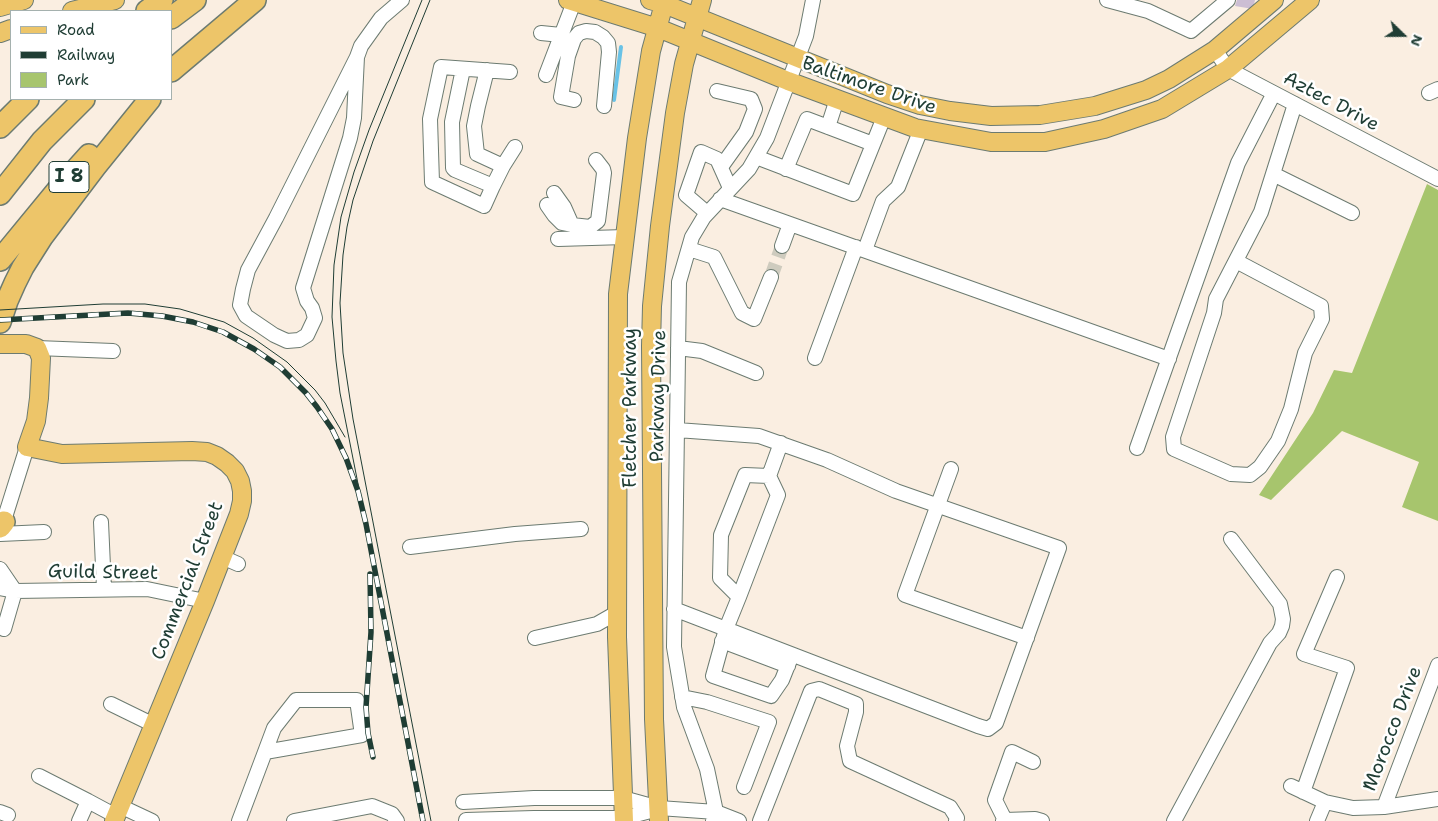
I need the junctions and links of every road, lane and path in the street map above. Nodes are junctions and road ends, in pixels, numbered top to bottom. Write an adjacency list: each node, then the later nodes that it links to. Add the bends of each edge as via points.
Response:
1 (24, 0): 15 (main road)
2 (162, 0): 17 (highway)
3 (195, 0): 18 (highway)
4 (256, 0): 27 (highway)
5 (402, 0): 25 (street, via 381,18 360,46)
6 (702, 0): 19 (main road, Fletcher Parkway)
7 (812, 0): 26 (street, Parkway Drive, via 806,36)
8 (1107, 0): 9 (street, via 1148,11 1192,31)
9 (1228, 0)
10 (1274, 0): 24 (main road, Baltimore Drive)
11 (1310, 0): 29 (main road, Baltimore Drive)
12 (571, 1): 20 (main road, Baltimore Drive); 22 (street)
13 (660, 1): 19 (main road, Baltimore Drive); 20 (main road, Fletcher Parkway)
14 (107, 2): 16 (main road)
15 (0, 7)
16 (76, 10)
17 (148, 10)
18 (172, 17)
19 (697, 18): 23 (main road, Fletcher Parkway); 26 (main road, Baltimore Drive)
20 (658, 28): 23 (main road, Baltimore Drive); 65 (main road, Fletcher Parkway, via 651,51 637,138)
21 (541, 33): 22 (street)
22 (561, 35): 32 (street)
23 (691, 41): 33 (main road, Baltimore Drive); 123 (main road, Fletcher Parkway, via 670,147 652,316 654,719)
24 (1215, 50): 26 (main road, Baltimore Drive, via 1146,90 1095,106 1040,115 991,116 920,105); 29 (street, Aztec Drive)
25 (357, 56): 25 (street, via 350,138 303,288 315,318 307,335 287,341 246,316 240,305 242,289 248,270)
26 (797, 58): 33 (street, Parkway Drive)
27 (174, 69)
28 (463, 69): 30 (street); 57 (street, via 452,122 452,168); 57 (street, via 441,67 430,119 432,182 484,206)
29 (1228, 69): 35 (street, Aztec Drive); 47 (main road, Baltimore Drive, via 1162,109 1104,129 1045,142 991,142)
30 (487, 70): 31 (street); 52 (street, via 474,126 477,154)
31 (510, 72)
32 (546, 75)
33 (788, 81): 36 (main road, Baltimore Drive); 50 (street, Parkway Drive, via 767,138)
34 (717, 91): 53 (street, via 751,99 755,109 746,132)
35 (1274, 93): 42 (street, Aztec Drive); 79 (street, via 1238,163)
36 (837, 99): 44 (main road, Baltimore Drive); 46 (street)
37 (27, 100): 45 (highway)
38 (83, 100): 59 (highway, I 8, via 42,141)
39 (141, 100): 70 (highway, I 8, via 61,186)
40 (149, 100): 73 (highway, via 42,237 15,283)
41 (574, 100): 43 (street, via 561,97 568,56 579,33 595,32 608,42)
42 (1295, 104): 55 (street); 56 (street, Aztec Drive)
43 (604, 106)
44 (884, 117): 47 (main road, Baltimore Drive); 48 (street)
45 (0, 127)
46 (828, 127): 48 (street); 54 (street, via 807,119)
47 (921, 129): 68 (street, via 898,187 883,201)
48 (873, 144): 54 (street, via 853,194)
49 (514, 147): 52 (street)
50 (756, 157): 54 (street); 58 (street, Parkway Drive)
51 (596, 160): 60 (street, via 604,173 598,221 590,227 572,225 564,207)
52 (504, 166): 57 (street)
53 (721, 167): 58 (street); 62 (street, via 717,159 701,152 686,195)
54 (786, 169)
55 (1273, 174): 63 (street); 71 (street, via 1261,212)
56 (1438, 179)
57 (493, 186)
58 (730, 188): 61 (street, Parkway Drive)
59 (0, 194)
60 (550, 199)
61 (720, 199): 62 (street, Parkway Drive); 64 (street)
62 (707, 213): 69 (street, Parkway Drive, via 692,237)
63 (1352, 214)
64 (790, 224): 67 (street); 68 (street)
65 (625, 237): 66 (street); 102 (main road, Fletcher Parkway, via 618,294)
66 (558, 239)
67 (782, 246)
68 (861, 249): 78 (street); 79 (street)
69 (689, 250): 72 (street, via 714,257 742,313 754,319); 76 (street, Parkway Drive, via 679,282)
70 (0, 260)
71 (1236, 261): 71 (street, via 1321,306 1322,319 1305,353 1292,409 1278,441 1260,467 1250,475 1231,474 1174,449 1173,438 1216,299)
72 (770, 277)
73 (0, 322)
74 (6, 343): 75 (main road)
75 (37, 348): 77 (street); 83 (main road, via 41,358 39,398 36,421)
76 (678, 348): 80 (street, via 702,351); 81 (street, Parkway Drive)
77 (113, 351)
78 (815, 358)
79 (1170, 359): 84 (street)
80 (756, 373)
81 (677, 430): 82 (street, via 759,436); 101 (street, Parkway Drive)
82 (781, 443): 86 (street); 87 (street)
83 (27, 447): 89 (street); 100 (main road, Commercial Street, via 62,454 207,452 227,463 240,481 242,501 230,561)
84 (1137, 448)
85 (951, 469): 87 (street)
86 (769, 476): 99 (street, via 778,495); 99 (street, via 745,475 721,535 720,578)
87 (937, 506): 106 (street, via 905,595); 106 (street, via 1059,548)
88 (101, 522): 97 (street)
89 (1, 529): 91 (street)
90 (581, 529): 93 (street)
91 (44, 532)
92 (1231, 539): 137 (street, via 1280,604 1282,626)
93 (410, 547)
94 (0, 569): 98 (street)
95 (1337, 577): 120 (street, via 1304,654 1347,668 1297,789)
96 (0, 588): 98 (street, Guild Street)
97 (104, 590): 98 (street, Guild Street); 100 (street, Guild Street, via 146,589)
98 (15, 591): 103 (street)
99 (739, 597): 104 (street)
100 (205, 601): 111 (main road, Commercial Street)
101 (674, 609): 104 (street); 109 (street, Parkway Drive, via 674,647)
102 (618, 612): 105 (street, via 597,624); 116 (main road, Fletcher Parkway)
103 (4, 630)
104 (724, 635): 107 (street); 107 (street, via 713,676 771,696)
105 (534, 638)
106 (1027, 638): 107 (street, via 996,723 988,729)
107 (790, 660)
108 (1438, 665): 121 (street, Morocco Drive)
109 (682, 697): 115 (street, via 768,722); 124 (street, Parkway Drive, via 707,769)
110 (111, 704): 111 (street)
111 (154, 724): 122 (main road, Commercial Street)
112 (265, 752): 112 (street, via 362,735 357,700 296,700 274,728); 130 (street)
113 (1033, 762): 127 (street, via 1012,752 995,800)
114 (39, 776): 118 (street)
115 (744, 787)
116 (623, 798): 119 (street); 123 (street); 125 (main road, Fletcher Parkway)
117 (1438, 799): 121 (street)
118 (88, 801): 122 (street); 128 (street)
119 (463, 802)
120 (1325, 802): 121 (street, via 1353,808); 138 (street)
121 (1384, 807)
122 (117, 814): 129 (street)
123 (659, 815): 124 (street); 125 (street)
124 (714, 816): 133 (street)
125 (624, 819): 126 (street)
126 (466, 820)
127 (1004, 820): 136 (street)
128 (79, 821)
129 (152, 821)
130 (239, 821)
131 (294, 821): 132 (street, via 372,806 392,814)
132 (397, 821)
133 (739, 821)
134 (760, 821): 135 (street, via 811,692 819,689 856,704 847,746 850,761 950,807)
135 (956, 821)
136 (1042, 821)
137 (1174, 821)
138 (1317, 821)

